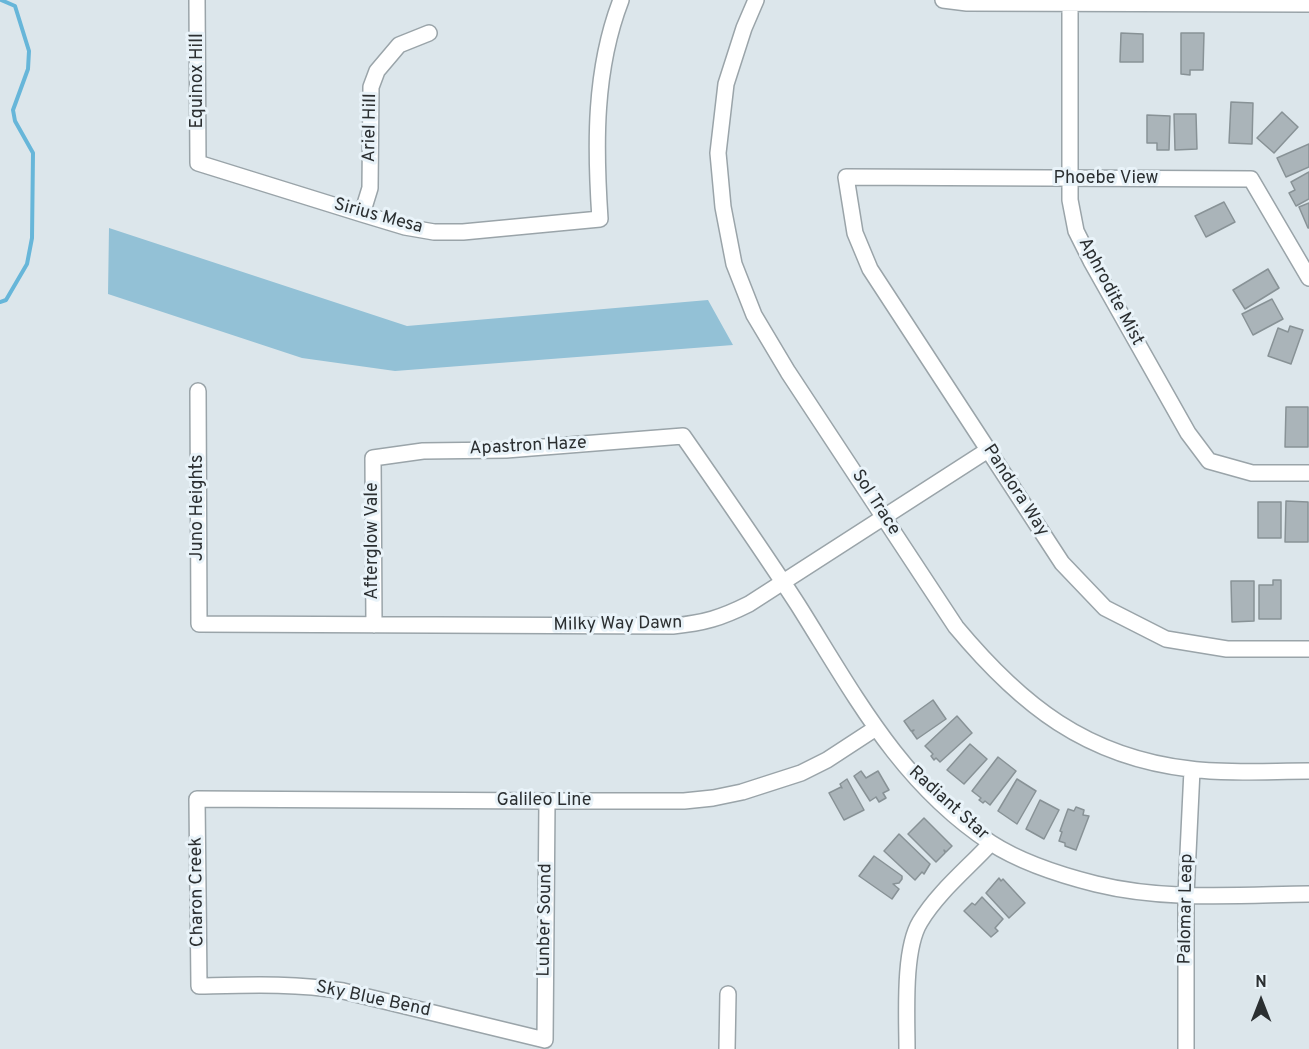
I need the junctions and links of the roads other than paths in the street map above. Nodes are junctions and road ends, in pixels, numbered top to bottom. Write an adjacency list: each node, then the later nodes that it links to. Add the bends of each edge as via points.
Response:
1 (197, 0): 8 (street, Equinox Hill)
2 (621, 0): 11 (street, Sirius Mesa, via 609,43 596,122 600,219 434,232)
3 (756, 0): 18 (street, Sol Trace, via 726,84 718,153 734,264 754,315)
4 (943, 0): 5 (street)
5 (1070, 4): 6 (street); 10 (street, Aphrodite Mist)
6 (1309, 4)
7 (429, 33): 11 (street, Ariel Hill, via 399,45 377,71 371,87 370,188)
8 (198, 163): 11 (street, Sirius Mesa)
9 (846, 177): 10 (street, Phoebe View); 15 (street, Pandora Way, via 855,232 870,269)
10 (1069, 178): 12 (street, Phoebe View, via 1251,179); 17 (street, Aphrodite Mist, via 1076,231 1090,261 1188,433 1209,461 1252,473)
11 (362, 214)
12 (1309, 278)
13 (198, 391): 20 (street, Juno Heights)
14 (683, 436): 16 (street, Apastron Haze, via 506,450 423,451); 19 (street, Radiant Star)
15 (988, 450): 18 (street, Milky Way Dawn); 22 (street, Pandora Way, via 1062,563 1105,608 1166,639 1227,649)
16 (373, 458): 21 (street, Afterglow Vale)
17 (1309, 473)
18 (884, 516): 19 (street, Milky Way Dawn); 24 (street, Sol Trace, via 956,627 1016,692 1078,735 1120,754)
19 (783, 581): 21 (street, Milky Way Dawn, via 749,604 702,623); 23 (street, Radiant Star)
20 (199, 624): 21 (street, Milky Way Dawn)
21 (374, 625)
22 (1309, 649)
23 (876, 728): 27 (street, Galileo Line, via 801,773 742,792 684,801); 28 (street, Radiant Star, via 920,783)
24 (1192, 770): 25 (street, Sol Trace); 30 (street, Palomar Leap)
25 (1309, 771)
26 (197, 799): 27 (street, Galileo Line); 31 (street, Charon Creek)
27 (547, 801): 33 (street, Lunber Sound)
28 (992, 843): 30 (street, Radiant Star, via 1061,874 1141,892); 35 (street, via 919,923 909,956)
29 (1309, 894): 30 (street, Radiant Star)
30 (1186, 896): 36 (street, Palomar Leap)
31 (199, 986): 33 (street, Sky Blue Bend, via 315,986)
32 (728, 994): 34 (street)
33 (545, 1040)
34 (727, 1049)
35 (907, 1049)
36 (1186, 1049)

